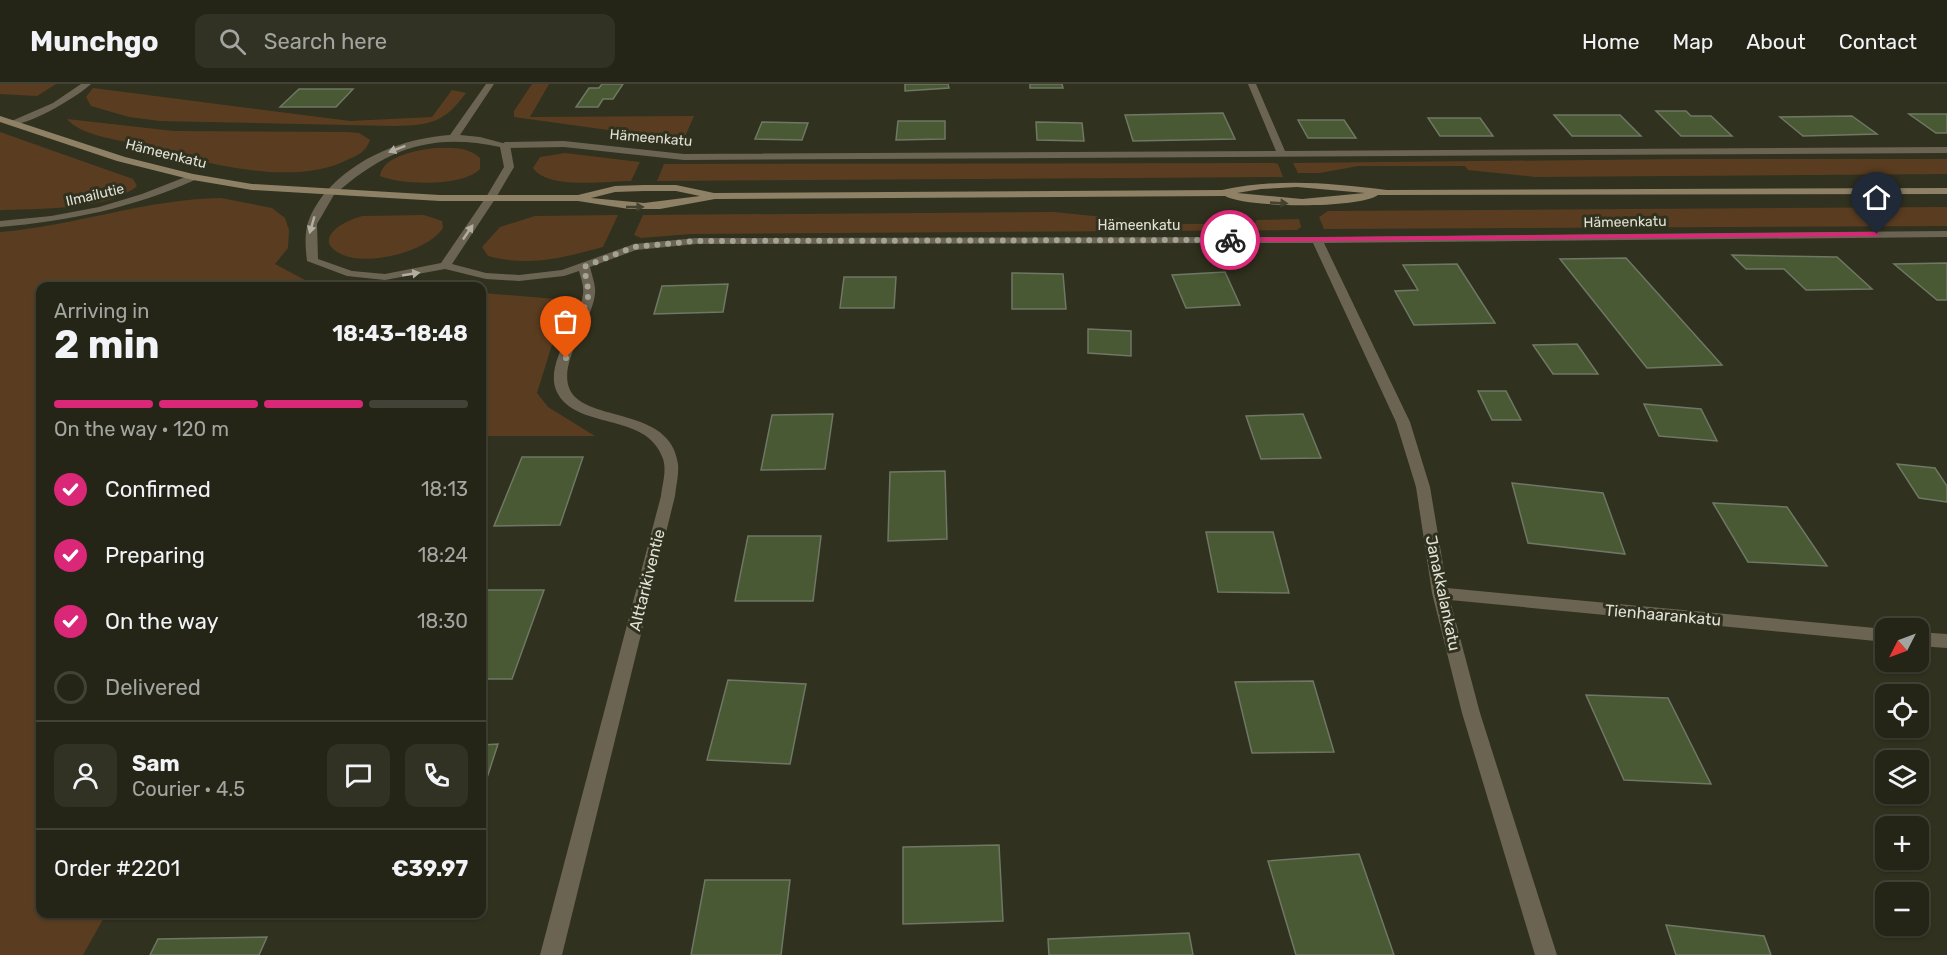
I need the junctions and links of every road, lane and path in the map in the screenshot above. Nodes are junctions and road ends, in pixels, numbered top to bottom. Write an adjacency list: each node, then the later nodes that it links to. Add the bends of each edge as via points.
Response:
1 (87, 84): 5 (street, via 56,105)
2 (490, 84): 6 (street)
3 (1252, 84): 9 (street)
4 (0, 119): 5 (main road, Hämeenkatu)
5 (12, 123): 10 (main road, Hämeenkatu, via 121,159)
6 (454, 137): 7 (street, Hämeenkatu); 14 (street, Hämeenkatu, one-way to 14, via 418,141 380,156 353,171)
7 (505, 145): 9 (street, Hämeenkatu, via 564,144 684,157); 17 (street, via 509,167)
8 (1947, 150): 9 (street, Hämeenkatu)
9 (1281, 152)
10 (193, 177): 14 (main road, Hämeenkatu); 18 (street, Ilmailutie, via 153,196 114,207 76,216)
11 (1947, 191): 13 (main road, Hämeenkatu)
12 (1222, 193): 13 (main road, Hämeenkatu, via 1266,185 1312,184); 13 (main road, Hämeenkatu, one-way to 13, via 1274,203 1328,203); 15 (main road, Hämeenkatu)
13 (1387, 193)
14 (330, 194): 17 (main road, Hämeenkatu); 21 (street, Hämeenkatu, one-way to 21, via 308,231 313,261 337,272 385,277)
15 (714, 196): 16 (main road, Hämeenkatu, via 676,188 644,188 615,189); 16 (main road, Hämeenkatu, one-way to 15, via 609,207 670,207)
16 (578, 198): 17 (main road, Hämeenkatu)
17 (489, 199): 21 (street, one-way to 17)
18 (0, 224)
19 (1947, 234): 20 (street, Hämeenkatu)
20 (1317, 240): 22 (street, Hämeenkatu, via 696,241 634,247); 23 (street, Janakkalankatu, via 1402,422 1423,486)
21 (445, 266): 22 (street, Hämeenkatu, via 486,276 519,278)
22 (584, 267): 27 (street, Alttarikiventie, via 589,294 559,379 564,394 585,410 654,433 670,460 668,496)
23 (1440, 593): 24 (street, Tienhaarankatu); 28 (street, Janakkalankatu, via 1471,713)
24 (1875, 635)
25 (1929, 640): 26 (street)
26 (1947, 641)
27 (550, 955)
28 (1546, 955)

